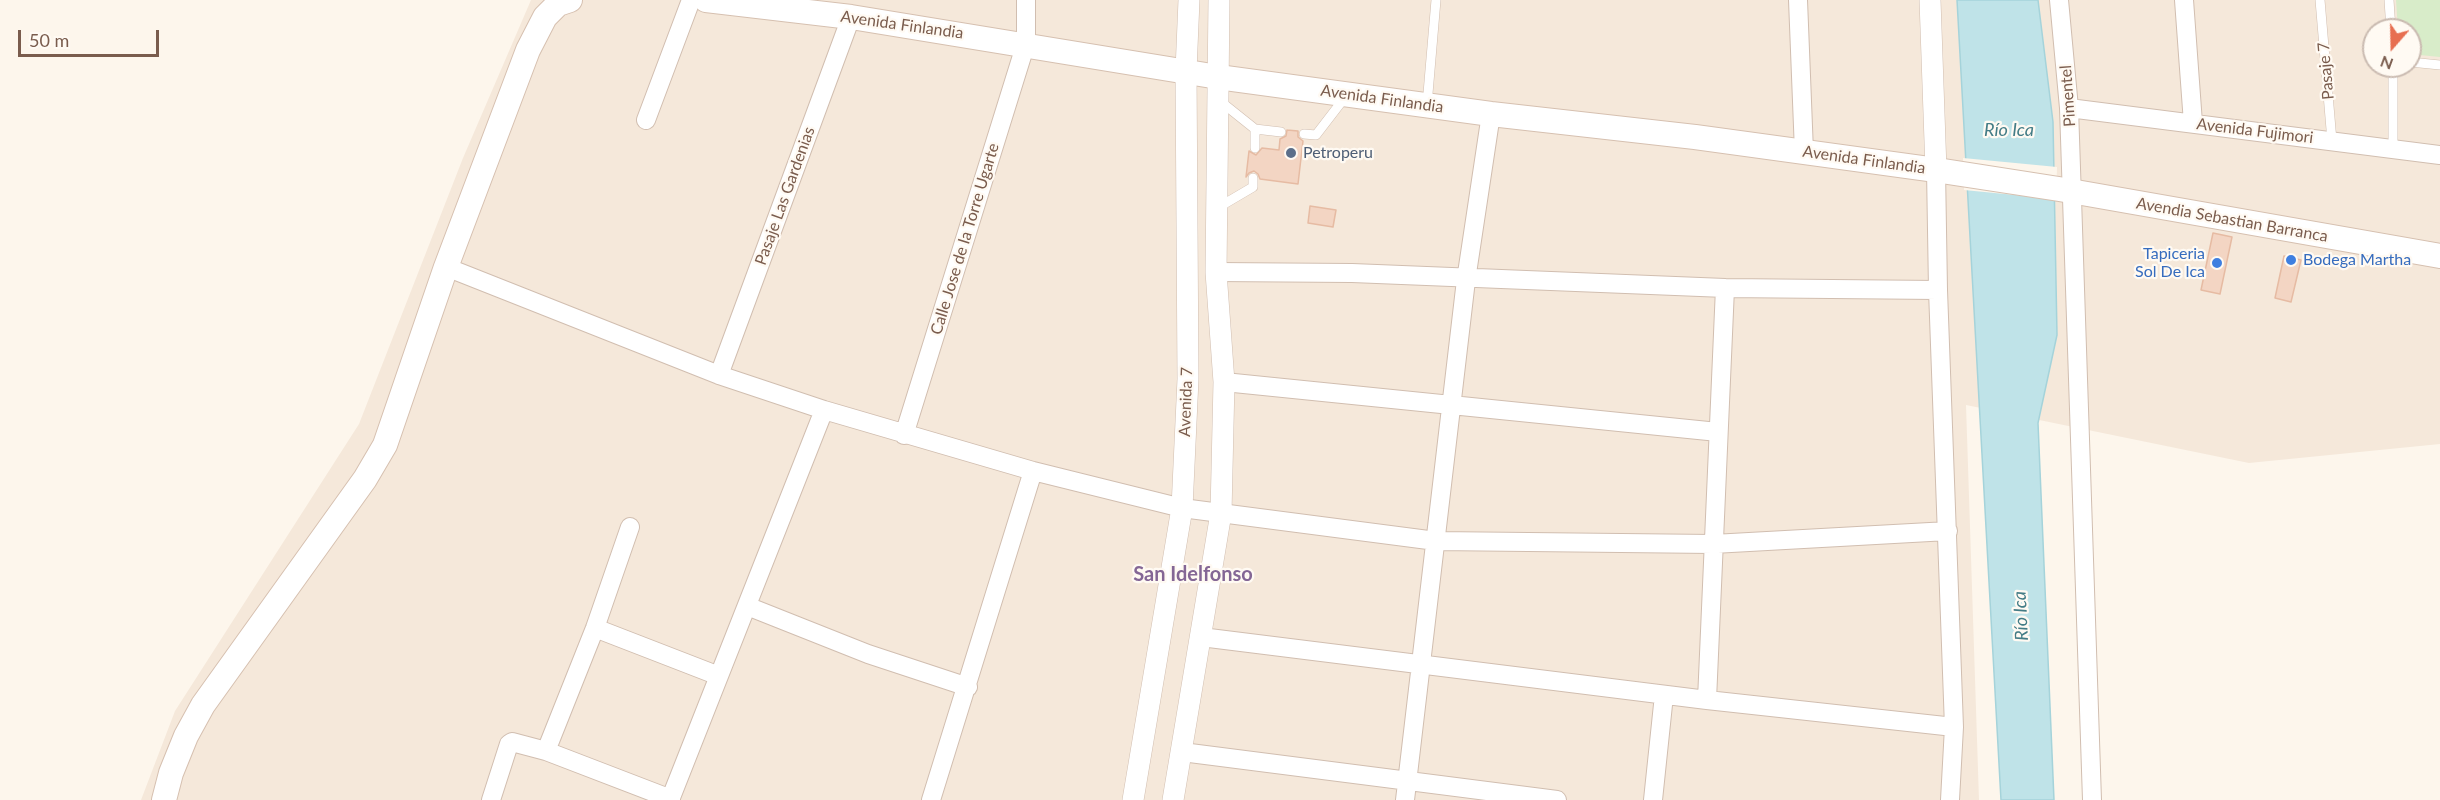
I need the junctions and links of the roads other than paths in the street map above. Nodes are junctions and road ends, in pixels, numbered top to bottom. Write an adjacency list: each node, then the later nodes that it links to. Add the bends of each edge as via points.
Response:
1 (691, 0): 26 (street)
2 (706, 0): 14 (main road, Avenida Finlandia)
3 (1026, 0): 16 (street, Calle Jose de la Torre Ugarte)
4 (1189, 0): 19 (street, Avenida 7)
5 (1219, 0): 21 (street)
6 (1436, 0): 23 (lane)
7 (1798, 0): 34 (street)
8 (1930, 0): 36 (street)
9 (2059, 0): 24 (street, Pimentel)
10 (2184, 0): 27 (street)
11 (2320, 0): 31 (lane, Pasaje 7)
12 (2389, 0): 15 (lane)
13 (563, 1): 41 (main road, via 545,17 528,50)
14 (851, 17): 16 (main road, Avenida Finlandia); 46 (street, Pasaje Las Gardenias)
15 (2390, 18)
16 (1026, 44): 19 (main road, Avenida Finlandia); 51 (street, Calle Jose de la Torre Ugarte)
17 (2422, 63): 18 (lane)
18 (2440, 65)
19 (1186, 72): 21 (main road, Avenida Finlandia); 53 (street, Avenida 7, via 1188,379)
20 (2393, 78): 33 (lane)
21 (1218, 88): 22 (main road, Avenida Finlandia); 28 (lane); 39 (street)
22 (1347, 94): 23 (main road, Avenida Finlandia); 30 (lane, via 1316,135)
23 (1427, 105): 25 (main road, Avenida Finlandia)
24 (2069, 108): 27 (street, Avenida Fujimori); 38 (street, Pimentel)
25 (1491, 114): 34 (main road, Avenida Finlandia); 43 (street)
26 (646, 120)
27 (2193, 123): 31 (street, Avenida Fujimori)
28 (1255, 129): 29 (lane); 32 (lane)
29 (1281, 132)
30 (1304, 134)
31 (2332, 141): 33 (street, Avenida Fujimori)
32 (1255, 148)
33 (2393, 149): 35 (street, Avenida Fujimori)
34 (1804, 152): 36 (main road, Avenida Finlandia)
35 (2440, 155)
36 (1946, 172): 38 (main road, Avenida Finlandia); 45 (street)
37 (1253, 178): 39 (lane, via 1253,187)
38 (2066, 191): 40 (main road, Avendia Sebastian Barranca); 81 (street, Pimentel)
39 (1216, 208): 42 (street)
40 (2440, 256)
41 (446, 267): 46 (street); 71 (main road, via 385,445 365,479 203,705 186,736)
42 (1216, 272): 43 (street); 47 (street)
43 (1466, 278): 44 (street); 48 (street)
44 (1725, 288): 45 (street); 50 (street)
45 (1938, 290): 56 (street)
46 (718, 375): 49 (street)
47 (1224, 382): 48 (street); 54 (street)
48 (1452, 405): 50 (street); 57 (street)
49 (824, 411): 51 (street); 59 (street)
50 (1718, 432): 58 (street)
51 (904, 435): 52 (street)
52 (1033, 471): 53 (street); 64 (street)
53 (1182, 508): 54 (street); 75 (street, Avenida 7)
54 (1221, 513): 57 (street); 61 (street)
55 (630, 527): 60 (street)
56 (1948, 531): 58 (street); 67 (street)
57 (1436, 541): 58 (street); 62 (street)
58 (1713, 544): 66 (street)
59 (747, 606): 63 (street); 64 (street, via 868,654)
60 (595, 628): 63 (street); 68 (street)
61 (1201, 637): 62 (street); 69 (street)
62 (1422, 665): 65 (street); 70 (street)
63 (719, 676): 73 (street)
64 (968, 687): 74 (street)
65 (1664, 695): 66 (street); 79 (street)
66 (1707, 700): 67 (street)
67 (1954, 727): 80 (street)
68 (546, 751): 72 (street, via 515,742 509,744); 73 (street)
69 (1182, 752): 70 (street); 76 (street)
70 (1407, 780): 77 (street); 78 (street)
71 (164, 800)
72 (491, 800)
73 (670, 800)
74 (931, 800)
75 (1133, 800)
76 (1173, 800)
77 (1405, 800)
78 (1557, 800)
79 (1653, 800)
80 (1950, 800)
81 (2092, 800)

